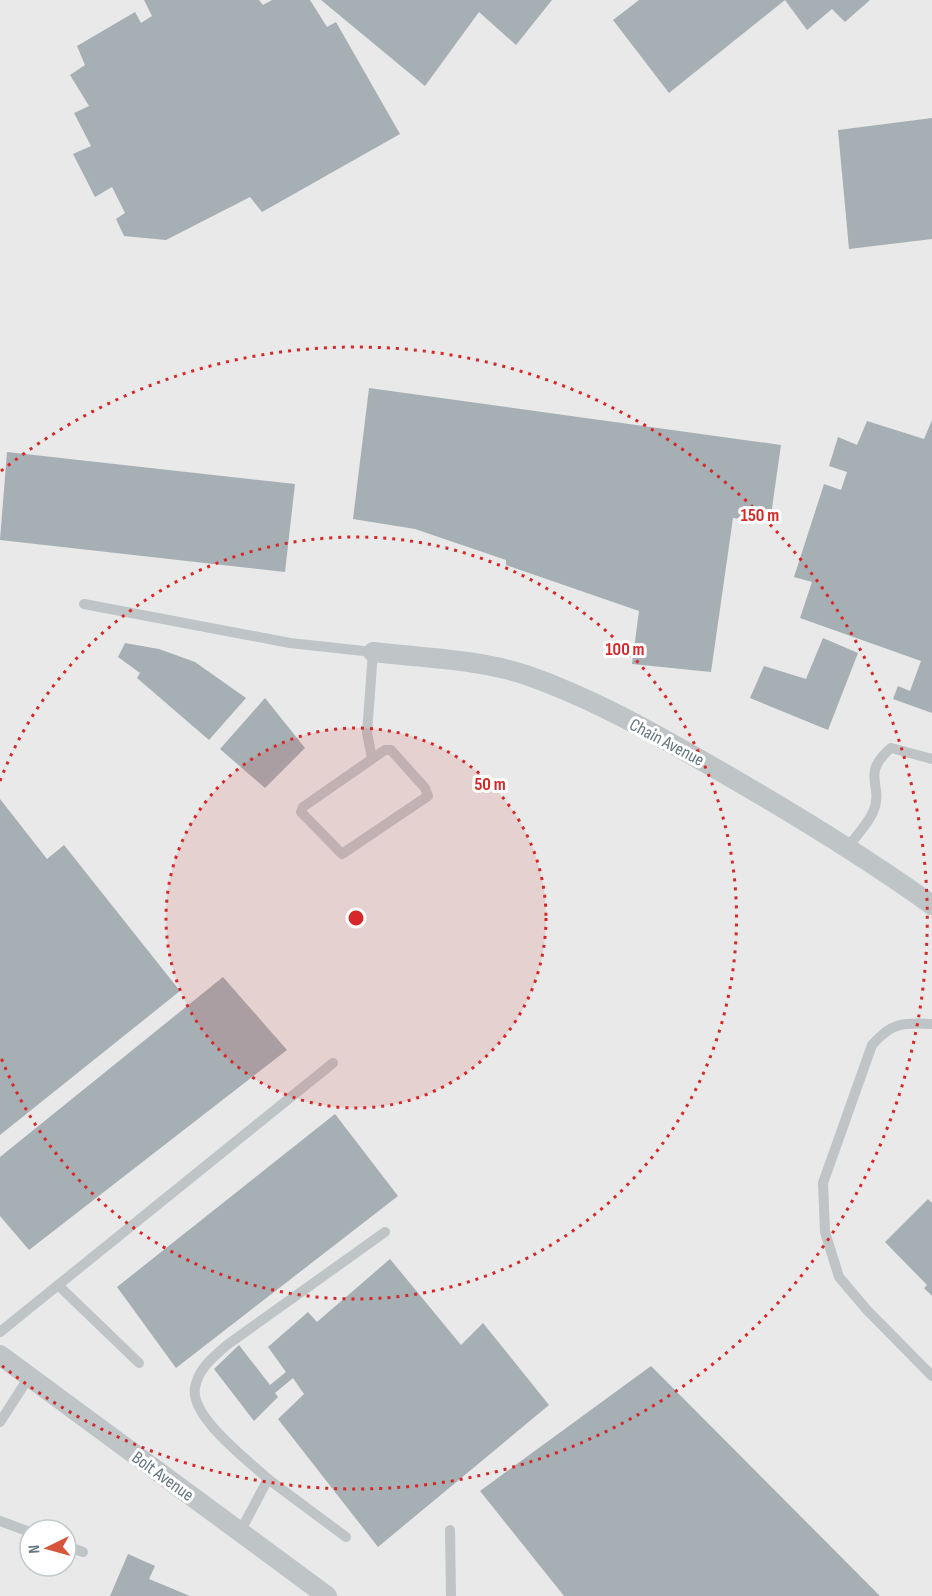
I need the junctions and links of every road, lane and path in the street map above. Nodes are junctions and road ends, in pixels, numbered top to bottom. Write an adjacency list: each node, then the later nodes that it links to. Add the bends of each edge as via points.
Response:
1 (84, 604): 2 (lane, via 290,643)
2 (373, 652): 3 (lane, via 367,733); 5 (street, Chain Avenue, via 524,674 576,695 671,742)
3 (372, 758): 3 (lane, via 380,751 391,750 428,796 342,854 301,812)
4 (932, 759): 5 (lane, via 891,748 880,757 873,772 873,812)
5 (848, 847): 6 (street, Chain Avenue)
6 (932, 905)
7 (932, 1024): 14 (lane, via 910,1022 886,1029 872,1045 823,1183 825,1232 840,1277)
8 (333, 1063): 10 (lane)
9 (385, 1232): 17 (lane, via 205,1364 194,1389 198,1407 210,1424)
10 (58, 1285): 11 (lane); 13 (lane)
11 (0, 1332)
12 (0, 1355): 15 (street, Bolt Avenue)
13 (138, 1363)
14 (932, 1376)
15 (29, 1377): 16 (lane); 21 (street, Bolt Avenue)
16 (0, 1422)
17 (268, 1479): 21 (lane); 22 (lane)
18 (0, 1521): 19 (lane)
19 (18, 1528)
20 (450, 1530): 26 (lane)
21 (240, 1532): 25 (street, Bolt Avenue)
22 (346, 1537)
23 (78, 1550): 24 (lane)
24 (82, 1552)
25 (327, 1596)
26 (451, 1596)

